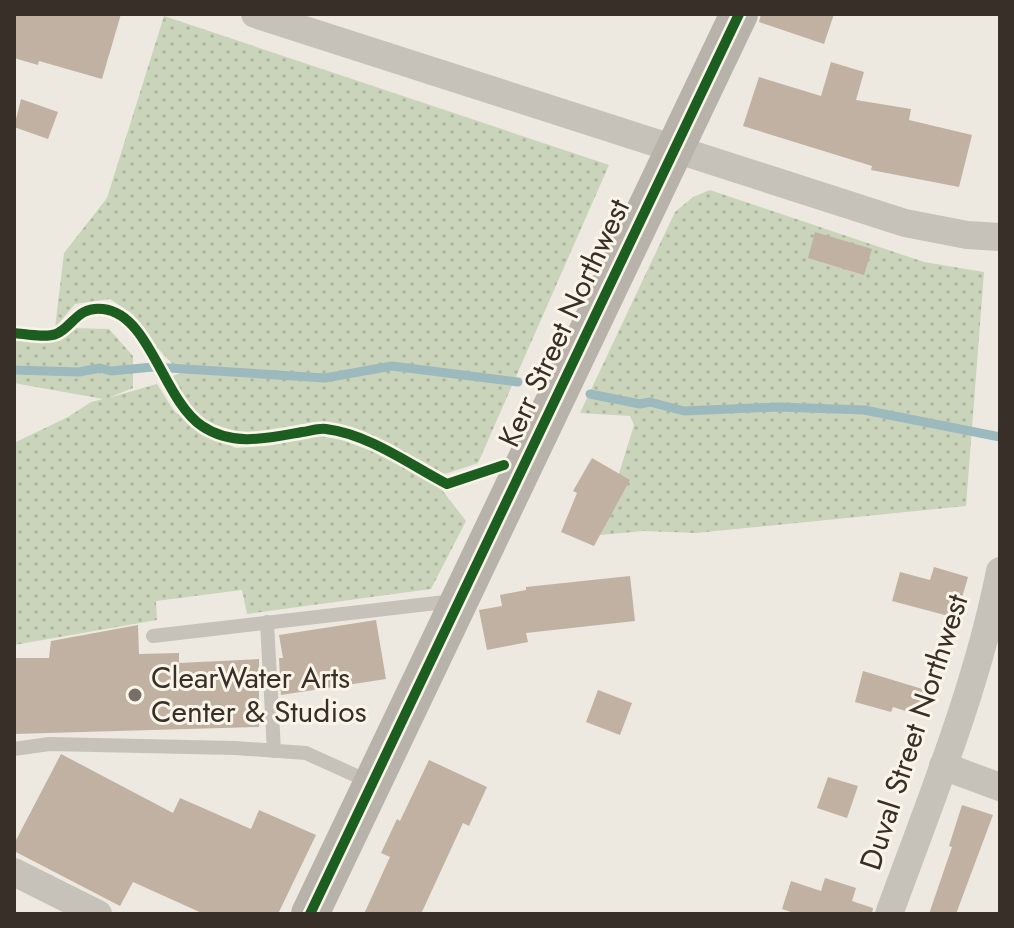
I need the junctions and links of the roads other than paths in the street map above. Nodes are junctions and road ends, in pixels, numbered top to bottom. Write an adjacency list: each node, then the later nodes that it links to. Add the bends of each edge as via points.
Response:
1 (255, 14): 3 (street)
2 (739, 14): 3 (street, Kerr Street Northwest)
3 (674, 147): 4 (street, via 905,223); 6 (street, Kerr Street Northwest)
4 (1000, 237)
5 (1000, 571): 11 (street, Duval Street Northwest, via 992,613)
6 (459, 600): 7 (lane); 12 (street, Kerr Street Northwest)
7 (267, 622): 8 (lane); 10 (lane)
8 (153, 636)
9 (14, 749): 10 (lane, via 49,744)
10 (274, 751): 12 (lane, via 306,753)
11 (943, 766): 13 (street); 17 (street, Duval Street Northwest)
12 (372, 783): 16 (street, Kerr Street Northwest)
13 (1000, 787)
14 (14, 872): 15 (street)
15 (98, 914)
16 (310, 914)
17 (889, 914)

